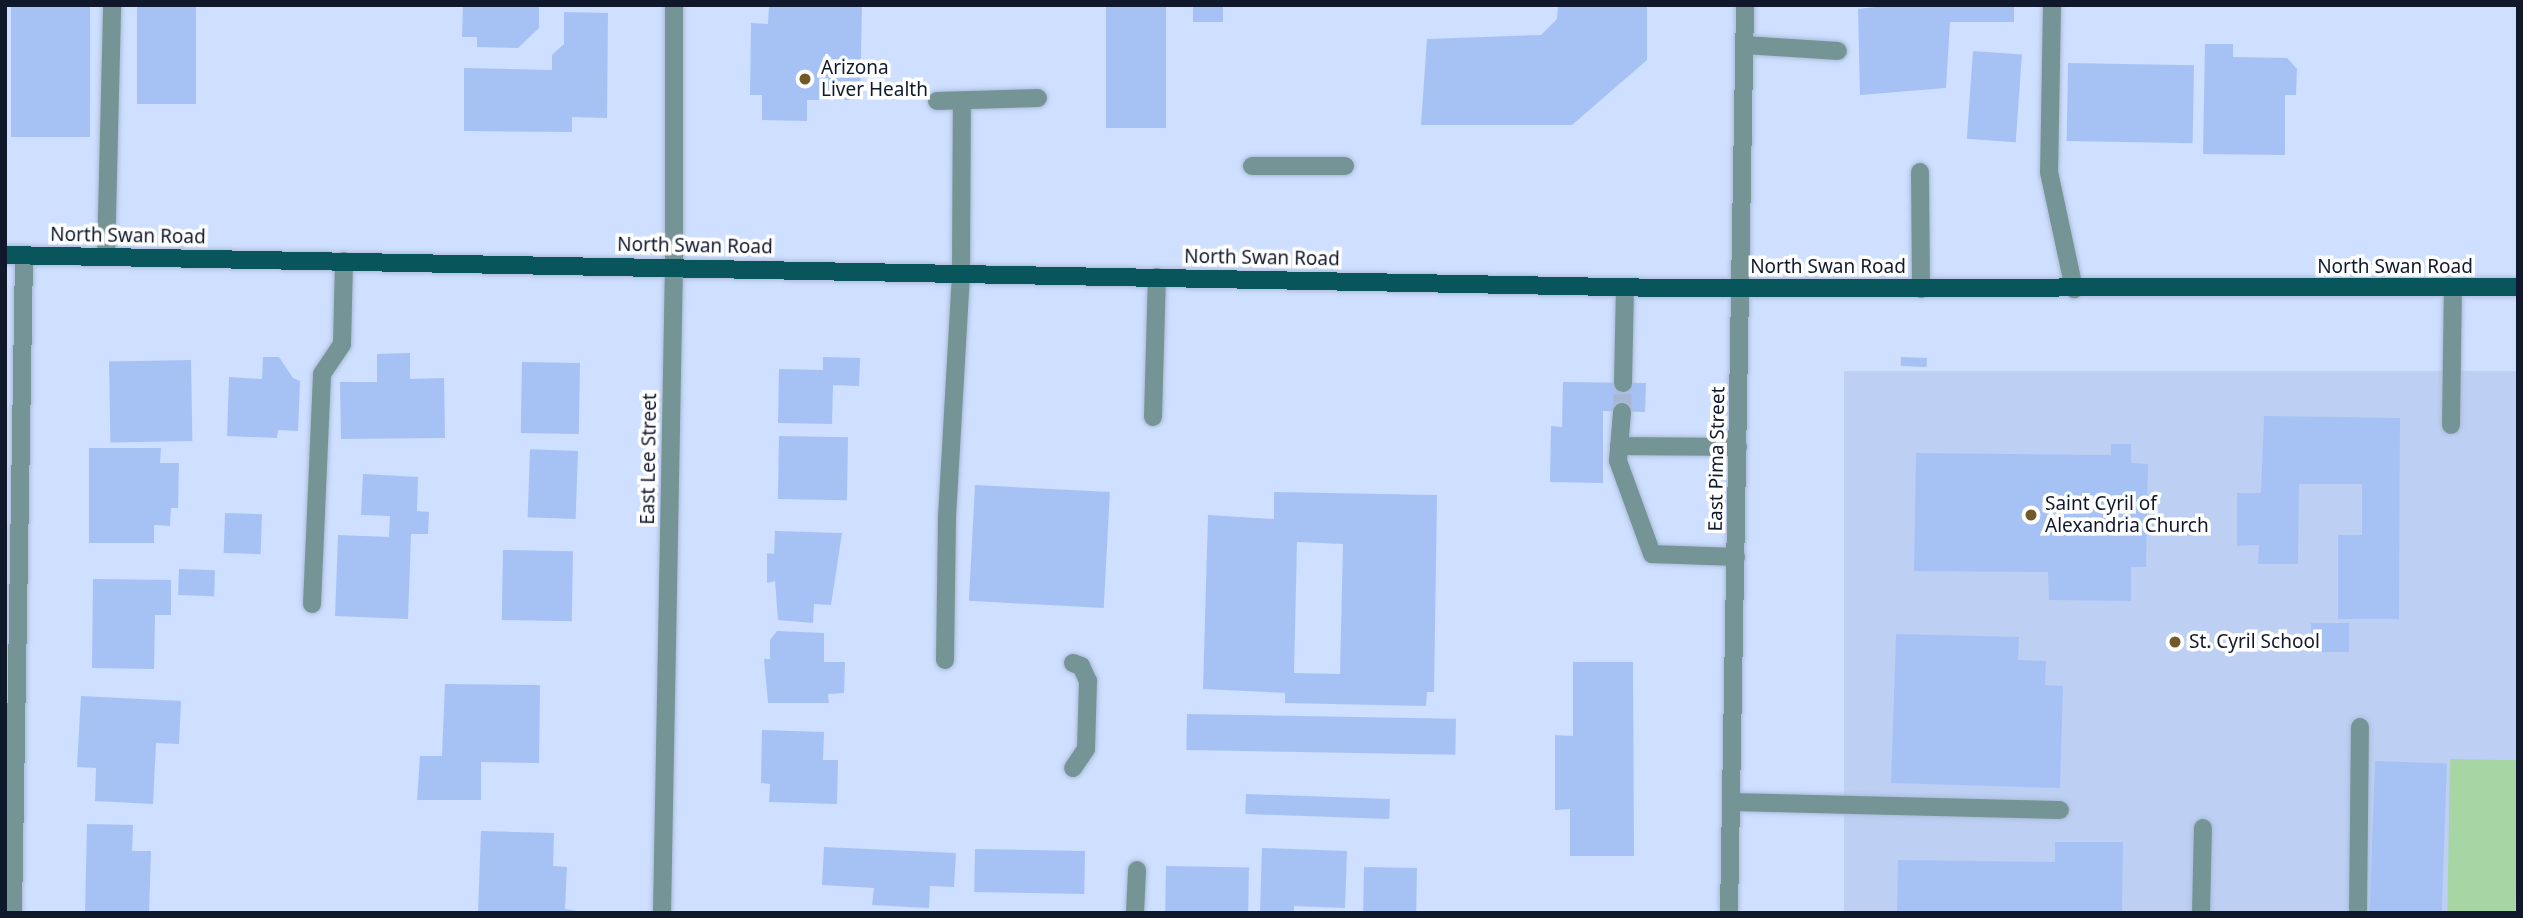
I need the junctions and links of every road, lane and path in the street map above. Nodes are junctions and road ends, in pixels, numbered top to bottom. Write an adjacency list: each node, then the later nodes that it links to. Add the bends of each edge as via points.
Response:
1 (112, 5): 15 (street)
2 (674, 5): 17 (street, East Lee Street)
3 (1745, 5): 5 (street, East Pima Street)
4 (2052, 5): 25 (street, via 2049,172)
5 (1745, 46): 6 (street); 21 (street, East Pima Street)
6 (1838, 51)
7 (1038, 98): 9 (street)
8 (937, 101): 9 (street)
9 (962, 102): 18 (street)
10 (1252, 166): 11 (street)
11 (1345, 166)
12 (1920, 172): 24 (street)
13 (5, 255): 14 (main road, North Swan Road)
14 (24, 256): 15 (main road, North Swan Road); 42 (street)
15 (106, 257): 16 (main road, North Swan Road)
16 (344, 261): 17 (main road, North Swan Road); 33 (street, via 342,344 322,374)
17 (674, 266): 18 (main road, North Swan Road); 43 (street, East Lee Street)
18 (961, 272): 19 (main road, North Swan Road); 34 (street)
19 (1157, 277): 20 (main road, North Swan Road); 28 (street)
20 (1625, 288): 21 (main road, North Swan Road); 26 (street)
21 (1743, 288): 24 (main road, North Swan Road); 31 (street, East Pima Street)
22 (2453, 288): 23 (main road, North Swan Road); 25 (main road, North Swan Road); 29 (street)
23 (2518, 288)
24 (1922, 289): 25 (main road, North Swan Road)
25 (2074, 289)
26 (1623, 383)
27 (1622, 412): 30 (street)
28 (1153, 417)
29 (2451, 425)
30 (1619, 446): 31 (street); 32 (street, via 1618,461 1653,554)
31 (1738, 447): 32 (street, East Pima Street)
32 (1736, 557): 38 (street, East Pima Street)
33 (312, 604)
34 (944, 660)
35 (1073, 663): 37 (street, via 1081,666 1088,681 1086,749)
36 (2360, 727): 47 (street)
37 (1073, 768)
38 (1731, 802): 39 (street); 45 (street, East Pima Street)
39 (2060, 810)
40 (2203, 828): 46 (street)
41 (1136, 870): 44 (street)
42 (13, 913)
43 (662, 913)
44 (1135, 913)
45 (1729, 913)
46 (2200, 913)
47 (2358, 913)

